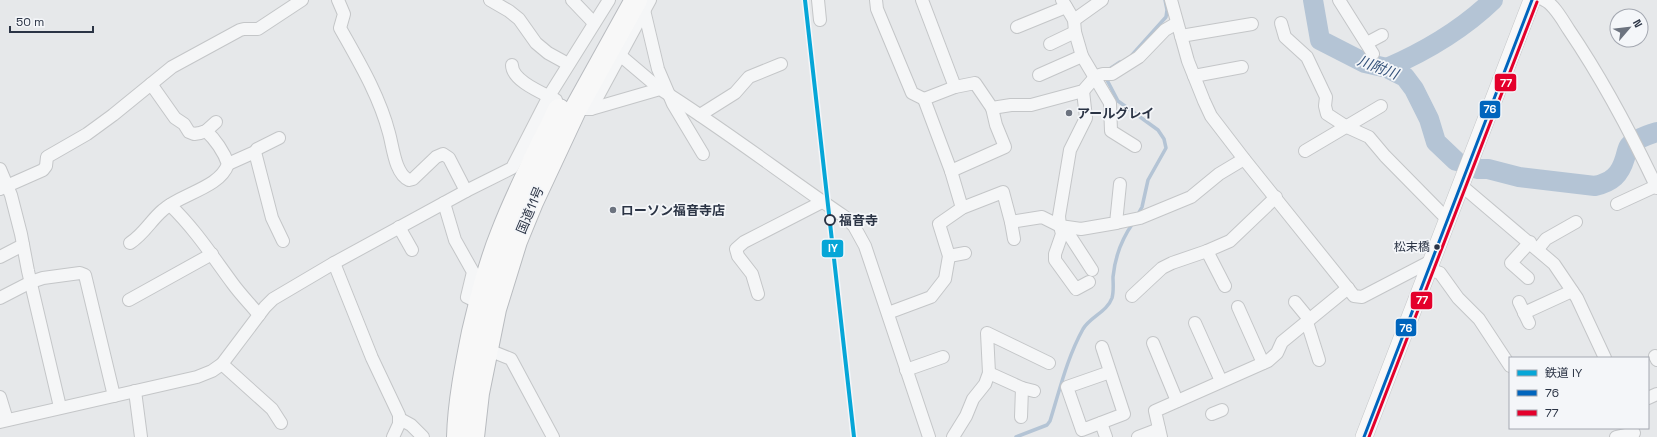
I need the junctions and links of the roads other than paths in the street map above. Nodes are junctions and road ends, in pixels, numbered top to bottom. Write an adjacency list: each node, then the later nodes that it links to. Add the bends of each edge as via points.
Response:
1 (302, 0): 36 (street, via 258,29 240,30 187,58)
2 (338, 0): 62 (street, via 344,14 340,28 372,86 390,134 396,161 405,178 413,179 436,157 443,154 449,158)
3 (490, 0): 29 (street, via 519,19 536,43 548,53)
4 (572, 0): 18 (street)
5 (608, 0): 18 (street)
6 (619, 0): 41 (highway, 国道11号)
7 (818, 0): 17 (street)
8 (876, 0): 40 (street, via 877,9 912,93)
9 (922, 0): 37 (street)
10 (1102, 0): 22 (street)
11 (1171, 0): 19 (street)
12 (1339, 0): 25 (street, via 1370,49)
13 (1532, 0): 58 (main road)
14 (1544, 0): 61 (street, via 1581,47 1602,80)
15 (643, 3): 27 (street); 38 (street); 41 (highway, 国道11号)
16 (1064, 4): 22 (street); 23 (street)
17 (820, 20)
18 (594, 23): 29 (street)
19 (1177, 23): 24 (street); 34 (street, via 1159,35 1139,57)
20 (1281, 23): 47 (street, via 1285,37 1307,57 1326,97 1327,114)
21 (1252, 24): 24 (street)
22 (1075, 26): 26 (street); 28 (street)
23 (1017, 27)
24 (1181, 36): 35 (street)
25 (1382, 36)
26 (1050, 44)
27 (621, 56): 38 (street); 41 (street)
28 (1082, 56): 33 (street); 34 (street)
29 (568, 64): 41 (street)
30 (781, 64): 44 (street, via 749,77 735,93)
31 (512, 65): 41 (street, via 512,71 516,76 536,90)
32 (1242, 67): 35 (street)
33 (1039, 75)
34 (1104, 75): 39 (street); 50 (street, via 1110,103 1111,131)
35 (1194, 76): 54 (street, via 1211,116)
36 (151, 84): 48 (street, via 175,118 190,132 194,134); 60 (street, via 87,134 47,157 43,170)
37 (955, 86): 40 (street); 43 (street, via 975,83)
38 (664, 91): 41 (street); 44 (street); 46 (street)
39 (1083, 91): 43 (street, via 1030,105); 73 (street, via 1086,118 1070,150 1059,216)
40 (924, 98): 57 (street)
41 (571, 100): 62 (street, via 512,168); 99 (highway, 国道11号, via 532,202)
42 (1381, 106): 47 (street)
43 (992, 108): 57 (street, via 1005,147)
44 (702, 117): 46 (street); 64 (street)
45 (216, 122): 48 (street)
46 (686, 128): 53 (street)
47 (1347, 128): 51 (street); 69 (street, via 1369,138)
48 (206, 130): 55 (street)
49 (279, 138): 52 (street)
50 (1136, 146)
51 (1305, 151)
52 (255, 152): 55 (street); 76 (street, via 272,218)
53 (703, 154)
54 (1244, 159): 63 (street); 72 (street, via 1219,174 1193,196 1135,219)
55 (228, 164): 67 (street, via 216,179)
56 (0, 169): 60 (street)
57 (951, 171): 68 (street)
58 (1463, 182): 69 (main road); 79 (street)
59 (1120, 184): 72 (street)
60 (4, 187): 78 (street, via 11,195)
61 (1656, 187): 66 (street)
62 (466, 191): 65 (street)
63 (1276, 197): 81 (street, via 1230,241); 91 (street)
64 (822, 202): 93 (street, via 744,242 736,250 752,274); 101 (street, via 854,226)
65 (444, 203): 74 (street); 99 (street, via 456,240 472,272 467,297)
66 (1617, 204)
67 (170, 205): 77 (street); 83 (street)
68 (962, 208): 70 (street, via 1003,192); 84 (street, via 939,224)
69 (1448, 220): 87 (main road)
70 (1011, 222): 73 (street, via 1042,217); 75 (street)
71 (1576, 222): 79 (street)
72 (1116, 223): 73 (street, via 1081,229)
73 (1060, 226): 73 (street, via 1068,233 1090,276 1076,289 1057,264 1055,254 1062,234)
74 (399, 227): 80 (street); 86 (street)
75 (1014, 239)
76 (283, 241)
77 (130, 243)
78 (23, 245): 85 (street); 89 (street)
79 (1534, 246): 88 (street, via 1511,263); 92 (street, via 1554,264)
80 (412, 250)
81 (1207, 251): 90 (street); 94 (street, via 1162,268)
82 (965, 253): 84 (street)
83 (212, 254): 96 (street); 102 (street)
84 (949, 256): 101 (street, via 945,279 931,297)
85 (0, 257)
86 (334, 263): 102 (street, via 272,299); 125 (street, via 372,358)
87 (1431, 265): 91 (street, via 1362,297 1354,296); 114 (street, via 1479,319); 141 (main road)
88 (1528, 278)
89 (31, 282): 95 (street); 120 (street, via 80,273 85,275); 123 (street)
90 (1225, 286)
91 (1348, 288): 103 (street)
92 (1572, 291): 98 (street, via 1527,318); 109 (street)
93 (758, 294)
94 (1132, 296)
95 (0, 298)
96 (129, 300)
97 (1295, 302): 103 (street)
98 (1519, 302)
99 (487, 307): 107 (highway, 国道11号); 134 (highway, 国道11号, via 463,384)
100 (1238, 307): 112 (street)
101 (888, 312): 115 (street)
102 (259, 315): 113 (street)
103 (1308, 321): 111 (street); 112 (street, via 1282,342 1274,357)
104 (1195, 323): 118 (street)
105 (1153, 343): 122 (street)
106 (1102, 347): 116 (street)
107 (486, 349): 135 (highway, 国道11号); 136 (street, via 511,358)
108 (943, 357): 115 (street)
109 (1604, 357)
110 (1046, 358): 117 (street, via 987,333)
111 (1319, 360)
112 (1263, 363): 118 (street)
113 (222, 364): 119 (street, via 197,377); 127 (street, via 272,408)
114 (1509, 364)
115 (906, 370): 137 (street)
116 (1110, 372): 128 (street, via 1124,414); 128 (street, via 1068,386 1082,430)
117 (989, 373): 124 (street, via 1028,390); 138 (street)
118 (1221, 381): 122 (street)
119 (135, 392): 120 (street); 131 (street)
120 (114, 396): 123 (street)
121 (0, 397): 126 (street)
122 (1177, 401): 129 (street, via 1155,410)
123 (60, 407): 126 (street)
124 (1021, 417)
125 (400, 419): 132 (street); 133 (street, via 411,425)
126 (4, 421)
127 (281, 423)
128 (1101, 423): 139 (street)
129 (1160, 433): 140 (street)
130 (1634, 433): 142 (street)
131 (141, 437)
132 (393, 437)
133 (423, 437)
134 (458, 437)
135 (473, 437)
136 (553, 437)
137 (929, 437)
138 (953, 437)
139 (1106, 437)
140 (1138, 437)
141 (1364, 437)
142 (1616, 437)

